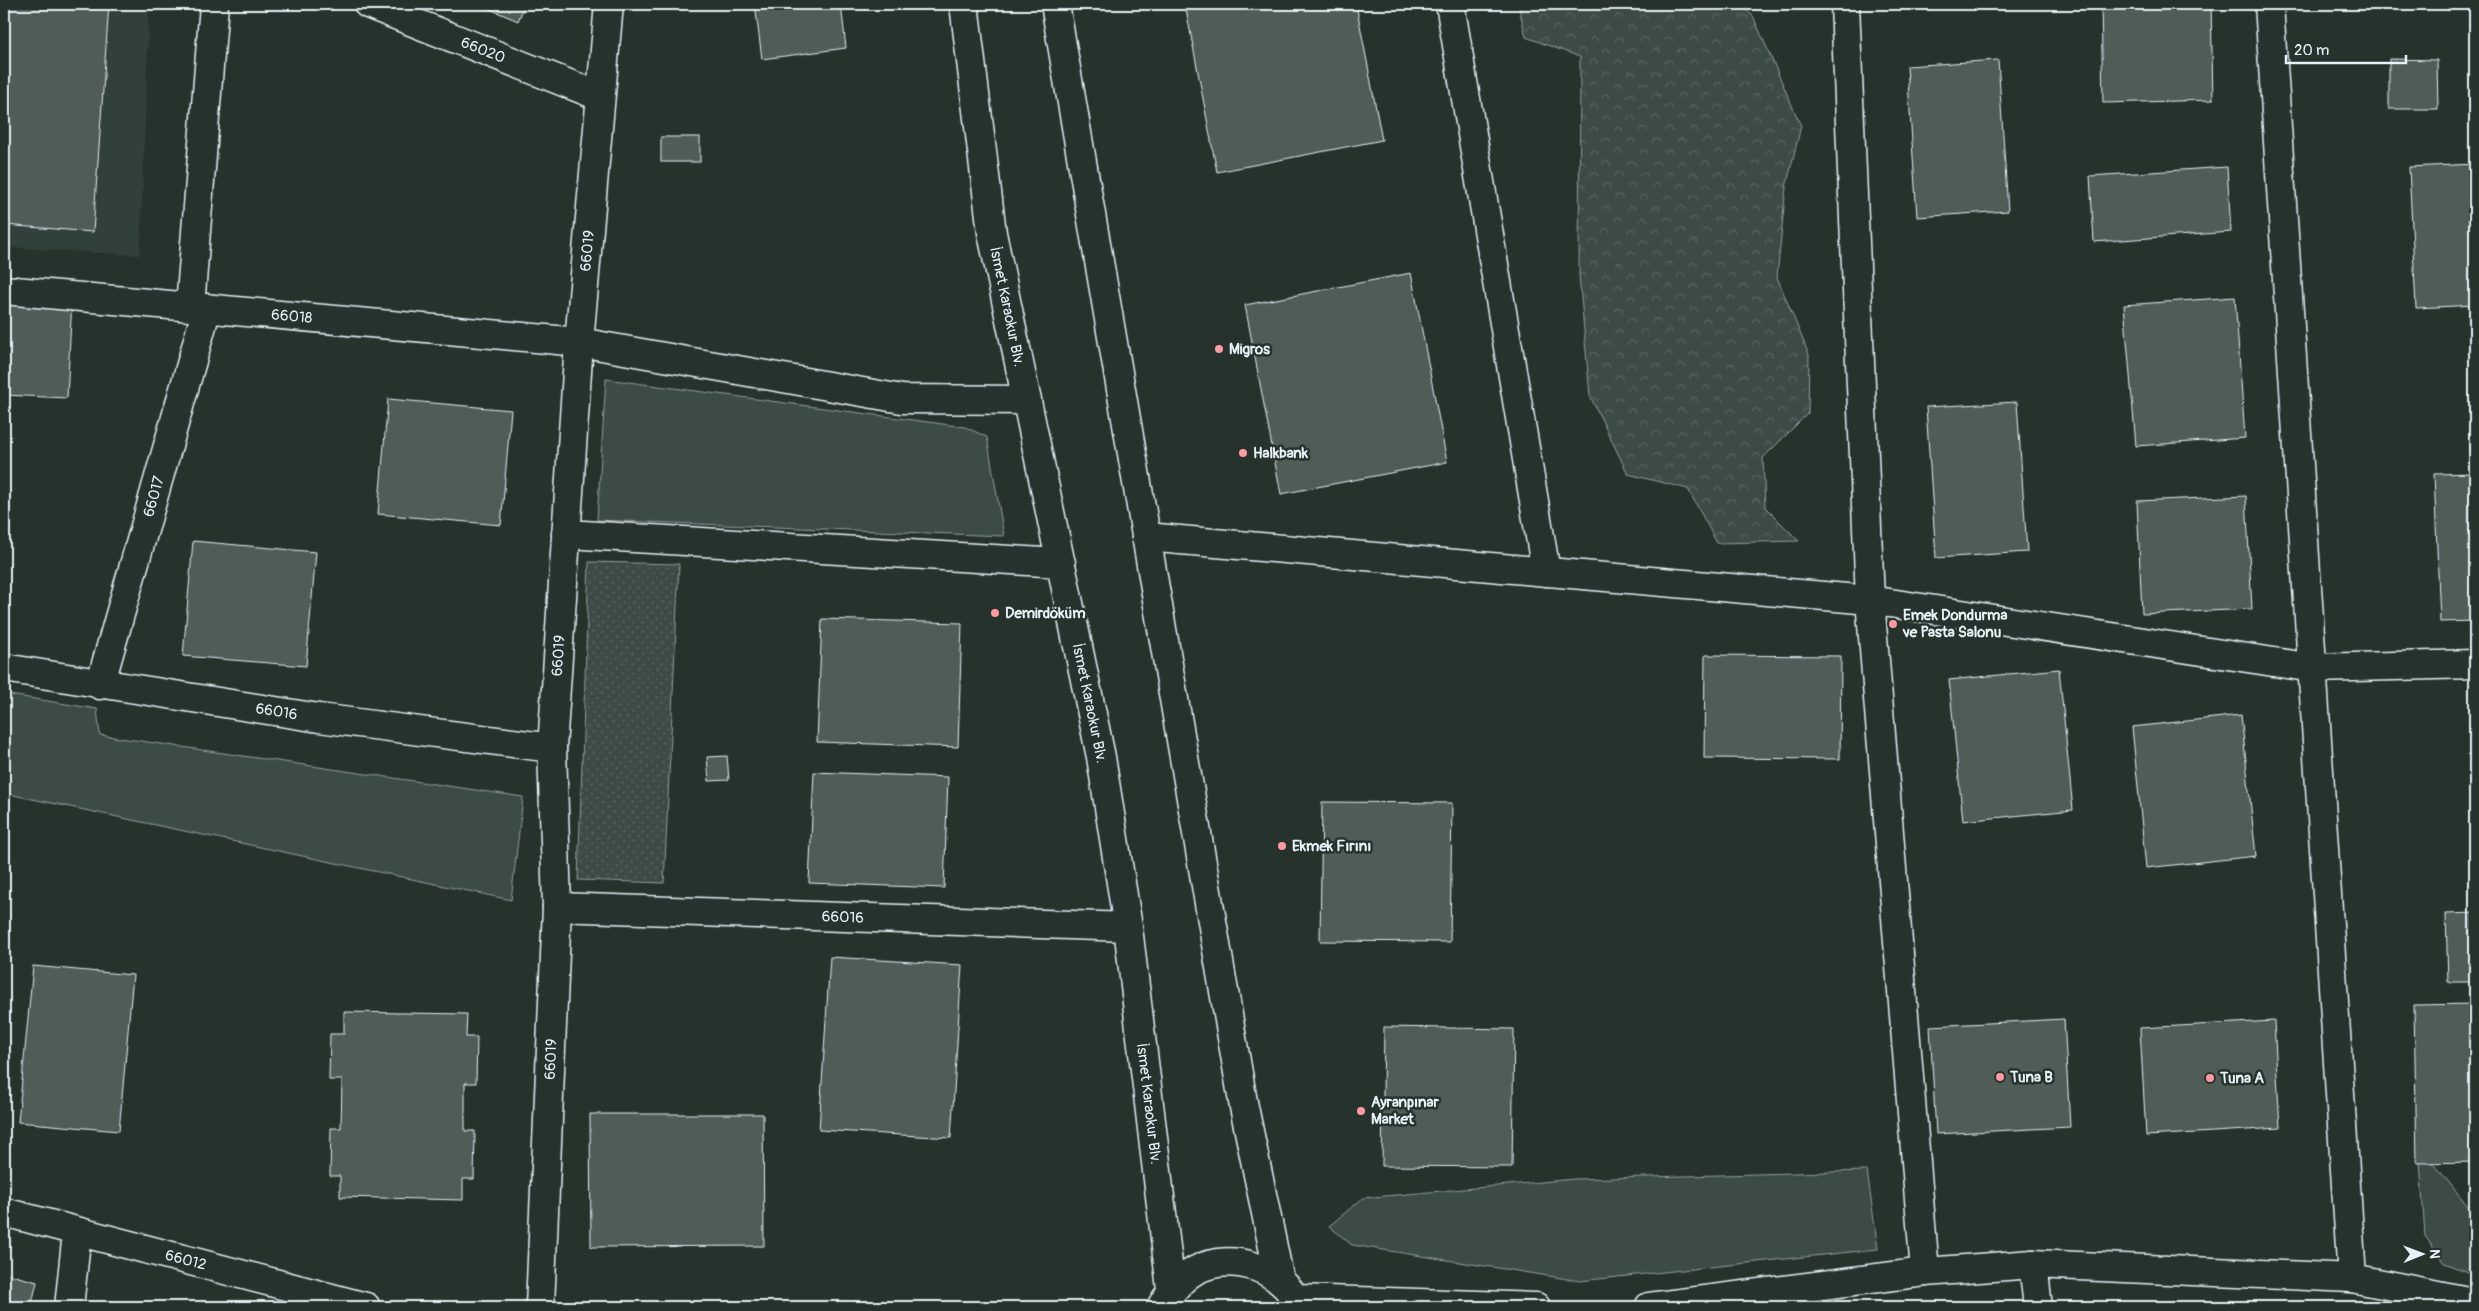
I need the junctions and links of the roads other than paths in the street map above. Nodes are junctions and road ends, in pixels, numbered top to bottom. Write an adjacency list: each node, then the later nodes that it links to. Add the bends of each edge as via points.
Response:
1 (214, 4): 11 (street, 66017)
2 (368, 4): 9 (street, 66020)
3 (609, 4): 9 (street, 66019)
4 (964, 4): 13 (street, İsmet Karaokur Blv., via 992,233)
5 (1055, 4): 15 (street)
6 (1450, 4): 17 (street)
7 (1845, 4): 18 (street)
8 (2269, 4): 21 (street)
9 (599, 96): 12 (street, 66019)
10 (4, 290): 11 (street, 66018)
11 (198, 307): 12 (street, 66018); 22 (street, 66017)
12 (579, 342): 13 (street, 66018, via 902,399); 14 (street, 66019)
13 (1027, 400): 16 (street, İsmet Karaokur Blv.)
14 (566, 534): 16 (street); 23 (street, 66019)
15 (1146, 537): 17 (street); 31 (street, via 1243,1102)
16 (1061, 563): 25 (street, İsmet Karaokur Blv., via 1101,757)
17 (1546, 572): 18 (street)
18 (1870, 600): 21 (street); 29 (street)
19 (2475, 664): 21 (street)
20 (4, 668): 22 (street, 66016)
21 (2313, 668): 30 (street)
22 (100, 685): 23 (street, 66016)
23 (552, 748): 24 (street, 66019)
24 (557, 907): 25 (street, 66016); 37 (street, 66019)
25 (1128, 927): 32 (street, İsmet Karaokur Blv.)
26 (4, 1212): 27 (street, 66012)
27 (77, 1232): 33 (street, 66012); 35 (street)
28 (2033, 1264): 29 (street); 30 (street); 40 (street)
29 (1925, 1272): 39 (street)
30 (2352, 1278): 34 (street)
31 (1292, 1296): 32 (street, via 1260,1268 1236,1262 1212,1264 1190,1274); 38 (street)
32 (1166, 1298)
33 (305, 1299): 36 (street, 66012)
34 (2467, 1304)
35 (69, 1307)
36 (366, 1307)
37 (540, 1307)
38 (1536, 1307)
39 (1649, 1307)
40 (2038, 1307)

